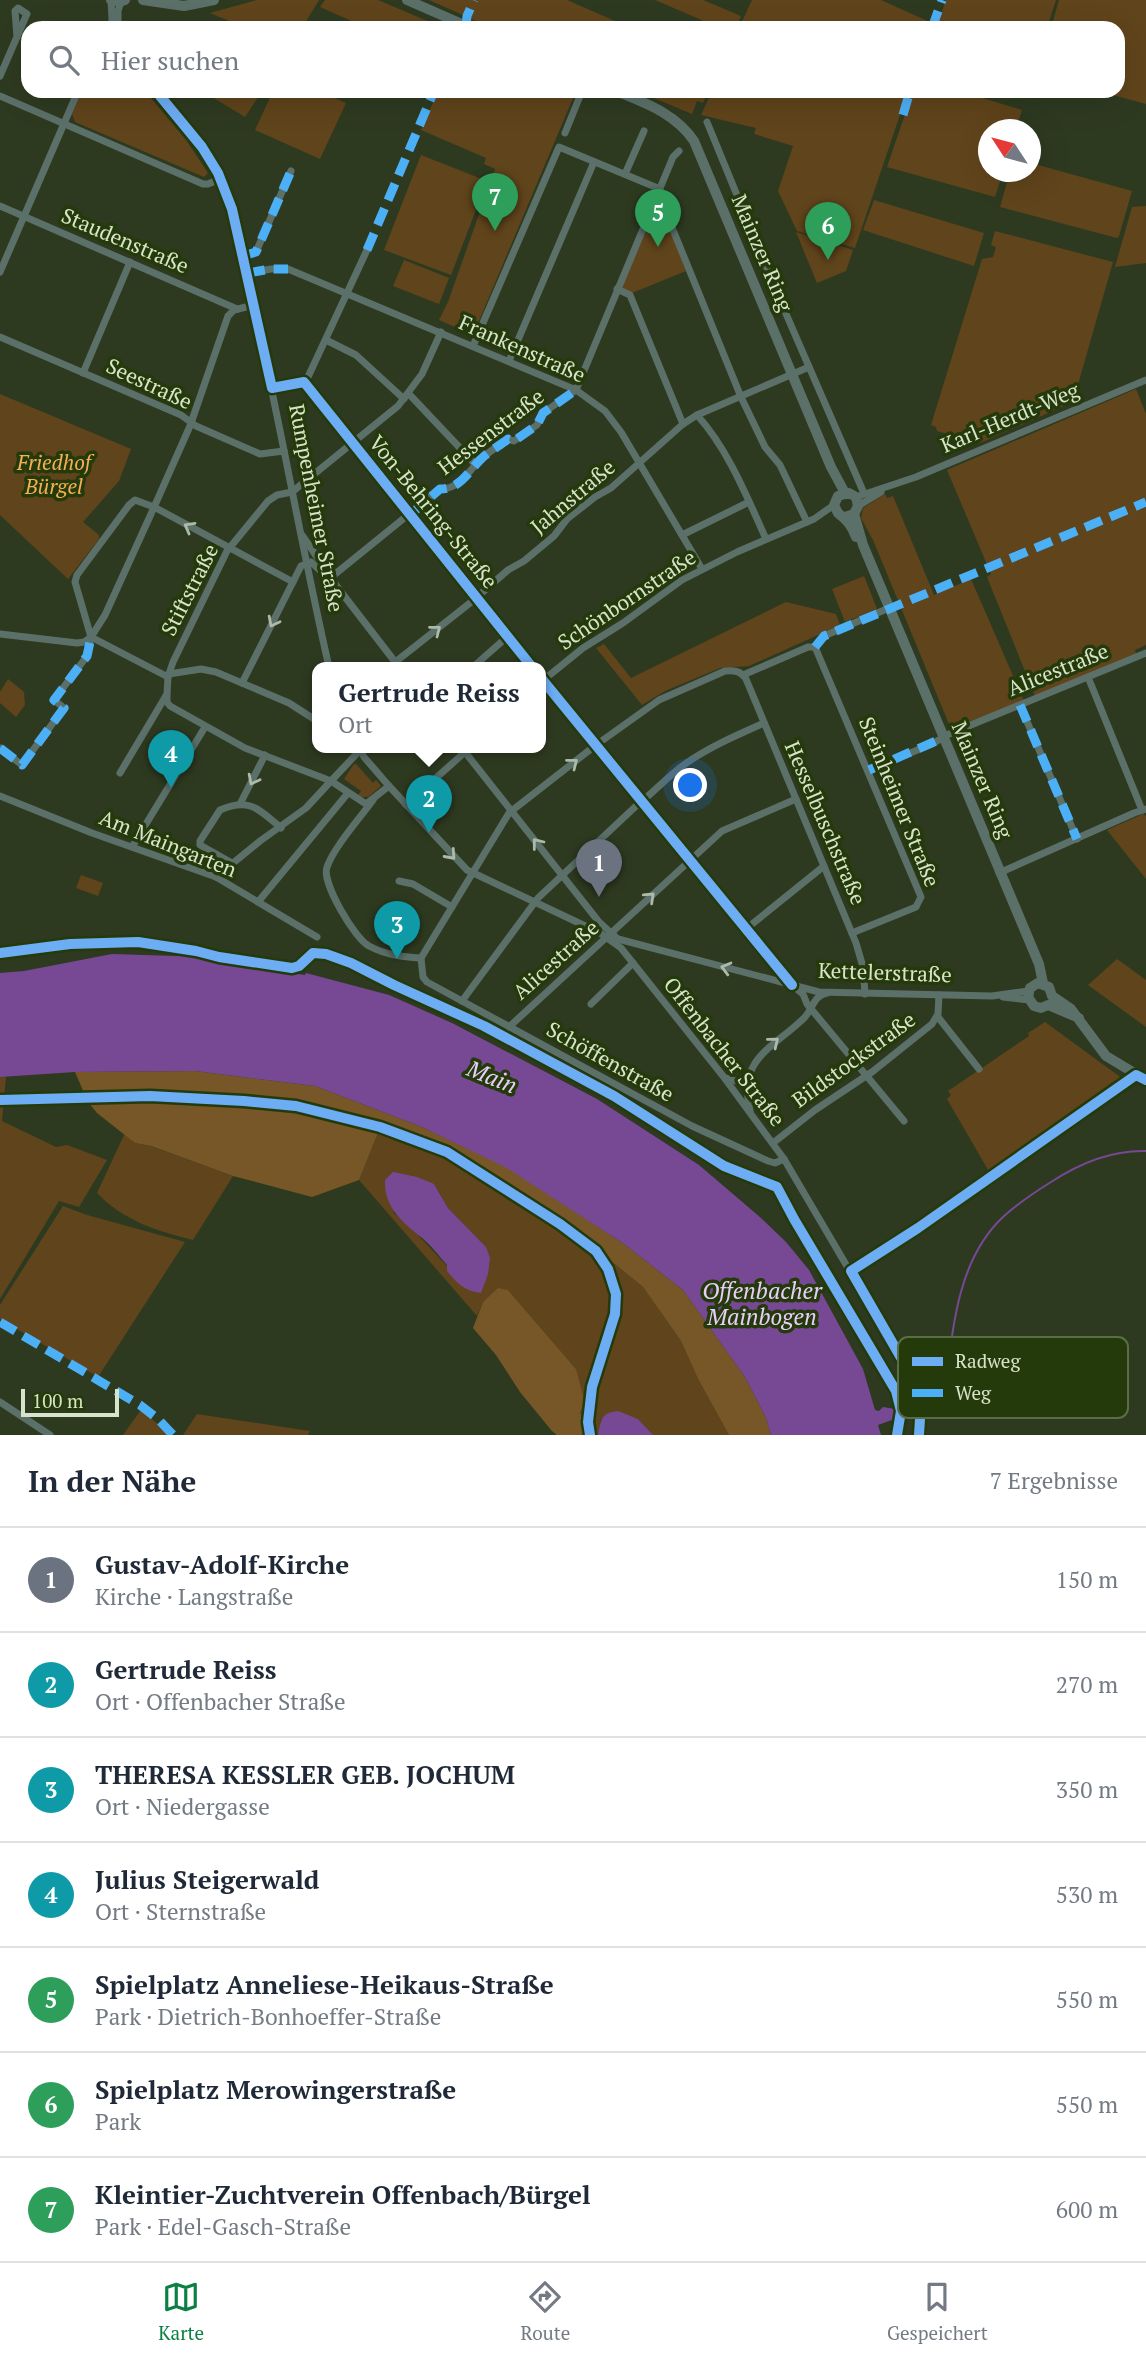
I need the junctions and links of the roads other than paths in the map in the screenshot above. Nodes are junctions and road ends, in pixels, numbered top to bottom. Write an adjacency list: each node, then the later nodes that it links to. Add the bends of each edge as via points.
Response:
1 (143, 0): 5 (street)
2 (214, 0): 5 (street, via 184,6)
3 (407, 0): 7 (street)
4 (117, 1): 6 (street)
5 (155, 1)
6 (114, 21)
7 (455, 21)
8 (17, 37): 9 (street)
9 (0, 76)
10 (0, 96): 16 (street)
11 (75, 98): 16 (street)
12 (162, 98): 23 (street, Rumpenheimer Straße)
13 (579, 98): 18 (street)
14 (631, 98): 43 (street, Mainzer Ring, via 671,117 694,141)
15 (707, 122): 41 (street, Mainzer Ring)
16 (64, 123): 23 (street, via 203,184); 26 (street)
17 (644, 131): 22 (street)
18 (565, 133)
19 (679, 151): 24 (street)
20 (594, 162): 22 (street); 39 (street, via 559,147); 40 (street)
21 (291, 171): 28 (street, via 256,252)
22 (625, 174): 24 (street)
23 (220, 178): 28 (street, Rumpenheimer Straße)
24 (659, 191): 32 (street); 49 (street)
25 (0, 206): 26 (street, Staudenstraße)
26 (24, 217): 29 (street, Staudenstraße); 30 (street)
27 (367, 250): 33 (street)
28 (243, 256): 31 (street, Rumpenheimer Straße)
29 (130, 262): 35 (street, Staudenstraße); 42 (street)
30 (0, 272)
31 (247, 274): 33 (street, Frankenstraße, via 288,269); 34 (street, Rumpenheimer Straße)
32 (617, 289): 47 (street); 52 (street, via 630,295)
33 (348, 293): 36 (street, Frankenstraße); 38 (street)
34 (254, 306): 35 (street); 46 (street, Rumpenheimer Straße)
35 (237, 309): 51 (street, via 226,318)
36 (441, 332): 39 (street, Frankenstraße); 48 (street, Stiftstraße)
37 (0, 337): 42 (street, Seestraße)
38 (326, 340): 45 (street); 48 (street, via 356,355)
39 (473, 346): 40 (street, Frankenstraße)
40 (509, 361): 47 (street, Frankenstraße)
41 (809, 367): 43 (street, Jahnstraße); 56 (street, Mainzer Ring)
42 (83, 373): 51 (street, Seestraße)
43 (792, 374): 49 (street, Jahnstraße); 58 (street, Mainzer Ring)
44 (1146, 380): 61 (street, Karl-Herdt-Weg)
45 (304, 382): 46 (street); 53 (street, Von-Behring-Straße)
46 (272, 388): 54 (street, Rumpenheimer Straße)
47 (576, 390): 55 (street, Frankenstraße, via 608,414); 57 (street, Hessenstraße, via 543,413 537,425 514,441 508,439)
48 (406, 396): 53 (street, Stiftstraße); 57 (street)
49 (741, 397): 50 (street, Jahnstraße); 65 (street)
50 (697, 415): 52 (street, Jahnstraße); 60 (street)
51 (191, 423): 54 (street, Seestraße, via 262,455); 62 (street)
52 (683, 424): 55 (street, Jahnstraße)
53 (354, 443): 59 (street, Stiftstraße); 63 (street, Von-Behring-Straße)
54 (284, 451): 59 (street, Rumpenheimer Straße)
55 (639, 463): 66 (street, Frankenstraße); 73 (street, Jahnstraße)
56 (851, 465): 58 (street); 61 (street, Mainzer Ring)
57 (476, 466): 63 (street, Hessenstraße)
58 (834, 471): 61 (street, Mainzer Ring)
59 (292, 492): 64 (street, Rumpenheimer Straße); 68 (street, Stiftstraße, via 268,501)
60 (749, 502): 66 (street); 67 (street)
61 (848, 504): 65 (street, Schönbornstraße); 74 (street, Mainzer Ring)
62 (154, 507): 68 (street, one-way to 62); 77 (street); 77 (street, via 132,502 77,575)
63 (411, 514): 71 (street, Hessenstraße); 73 (street, Von-Behring-Straße)
64 (297, 517): 69 (street, Rumpenheimer Straße); 71 (street, via 307,543)
65 (810, 521): 67 (street, Schönbornstraße)
66 (682, 535): 70 (street, Frankenstraße)
67 (766, 539): 70 (street, Schönbornstraße)
68 (229, 549): 72 (street); 86 (street, Stiftstraße)
69 (305, 563): 71 (street, via 315,564); 72 (street); 80 (street, Rumpenheimer Straße)
70 (702, 569): 87 (street, Schönbornstraße, via 664,591)
71 (330, 578): 81 (street)
72 (293, 582): 89 (street, one-way to 89)
73 (477, 597): 76 (street, Von-Behring-Straße); 82 (street, Jahnstraße, one-way to 73)
74 (889, 608): 78 (street, via 821,638); 96 (street, Mainzer Ring)
75 (0, 634): 77 (street, via 77,643)
76 (508, 636): 83 (street); 84 (street, Von-Behring-Straße)
77 (91, 637): 86 (street); 98 (street, via 87,656 54,700 64,708 22,765)
78 (815, 647): 85 (street); 104 (street, Steinheimer Straße)
79 (1146, 653): 88 (street, Alicestraße)
80 (328, 662)
81 (392, 662)
82 (398, 662)
83 (479, 662)
84 (528, 662)
85 (741, 673): 94 (street, Hesselbuschstraße); 97 (street, via 725,671 666,696)
86 (169, 675): 89 (street, via 207,670); 91 (street, Stiftstraße)
87 (546, 677)
88 (1088, 677): 92 (street, Alicestraße); 115 (street)
89 (242, 682): 93 (street)
90 (546, 685): 97 (street)
91 (167, 694): 95 (street, via 170,706); 105 (street, Stiftstraße)
92 (1020, 705): 96 (street, Alicestraße); 118 (street)
93 (312, 718)
94 (764, 723): 110 (street, Hesselbuschstraße); 112 (street, via 685,764)
95 (205, 727): 103 (street); 119 (street)
96 (943, 738): 104 (street, Alicestraße); 123 (street, Mainzer Ring)
97 (596, 746): 112 (street); 116 (street, one-way to 97)
98 (0, 748)
99 (355, 753): 106 (street)
100 (361, 753): 107 (street, Offenbacher Straße)
101 (461, 753): 114 (street)
102 (468, 753): 116 (street)
103 (265, 755): 106 (street); 113 (street, one-way to 113)
104 (869, 770): 134 (street, Steinheimer Straße, via 921,899 916,907)
105 (120, 773)
106 (331, 781): 108 (street); 117 (street)
107 (389, 786): 111 (street); 114 (street, Offenbacher Straße)
108 (348, 793): 111 (street, via 363,803); 128 (street)
109 (0, 796): 119 (street, Am Maingarten)
110 (796, 799): 120 (street, Alicestraße, via 728,827); 122 (street, Hesselbuschstraße)
111 (373, 800): 138 (street, via 329,863 327,878 341,912 365,944 392,955)
112 (642, 802): 120 (street); 125 (street)
113 (240, 804): 117 (street, via 253,806); 121 (street, via 220,810 200,841)
114 (406, 805): 124 (street, Offenbacher Straße, one-way to 124)
115 (1144, 809): 118 (street)
116 (512, 811): 124 (street); 125 (street, one-way to 116)
117 (281, 828): 121 (street)
118 (1077, 839): 123 (street)
119 (132, 846): 126 (street, Am Maingarten)
120 (690, 860): 133 (street); 135 (street, Alicestraße, one-way to 120)
121 (232, 863): 126 (street)
122 (824, 866): 133 (street); 134 (street, Hesselbuschstraße)
123 (999, 873): 141 (street, Mainzer Ring, via 1039,964)
124 (472, 874): 129 (street, Offenbacher Straße); 130 (street)
125 (562, 876): 129 (street); 131 (street)
126 (216, 877): 128 (street, Am Maingarten)
127 (399, 881): 130 (street)
128 (258, 902): 136 (street, Am Maingarten)
129 (534, 903): 132 (street, Offenbacher Straße); 145 (street)
130 (452, 907): 138 (street)
131 (595, 916): 132 (street, via 594,928); 135 (street)
132 (589, 928): 135 (street, Offenbacher Straße)
133 (746, 929): 140 (street)
134 (852, 933): 143 (street, Hesselbuschstraße, via 863,967)
135 (609, 935): 137 (street, Kettelerstraße); 139 (street, Offenbacher Straße); 150 (street, Alicestraße)
136 (317, 937)
137 (654, 949): 139 (street, via 636,948 631,954); 140 (street, Kettelerstraße, one-way to 137)
138 (421, 958): 145 (street, Schöffenstraße, via 424,979)
139 (633, 962): 147 (street); 153 (street, Offenbacher Straße)
140 (792, 985): 142 (street, Kettelerstraße); 148 (street, via 803,993)
141 (1034, 990): 144 (street, Kettelerstraße, via 992,996); 146 (street, via 1051,989); 146 (street, Kettelerstraße, via 1037,1007)
142 (835, 993): 143 (street, Kettelerstraße); 148 (street, via 820,995)
143 (865, 994): 144 (street, Kettelerstraße)
144 (939, 995): 149 (street, Bildstockstraße)
145 (462, 1001): 150 (street, Schöffenstraße)
146 (1050, 1001): 155 (street, Kettelerstraße, via 1079,1018 1107,1056)
147 (591, 1003)
148 (809, 1007): 152 (street, one-way to 148, via 766,1048 804,1019); 154 (street)
149 (938, 1017): 151 (street); 154 (street, Bildstockstraße)
150 (509, 1027): 159 (street, Schöffenstraße, via 708,1134 768,1161)
151 (979, 1069)
152 (751, 1072): 153 (street, via 739,1083); 156 (street, via 747,1091)
153 (723, 1076): 156 (street, Offenbacher Straße)
154 (866, 1077): 157 (street); 158 (street, Bildstockstraße)
155 (1146, 1080)
156 (751, 1115): 158 (street, Offenbacher Straße)
157 (904, 1121)
158 (773, 1143): 159 (street, Offenbacher Straße)
159 (784, 1159): 160 (street, Offenbacher Straße)
160 (898, 1353)
161 (0, 1402): 162 (street)
162 (50, 1435)

